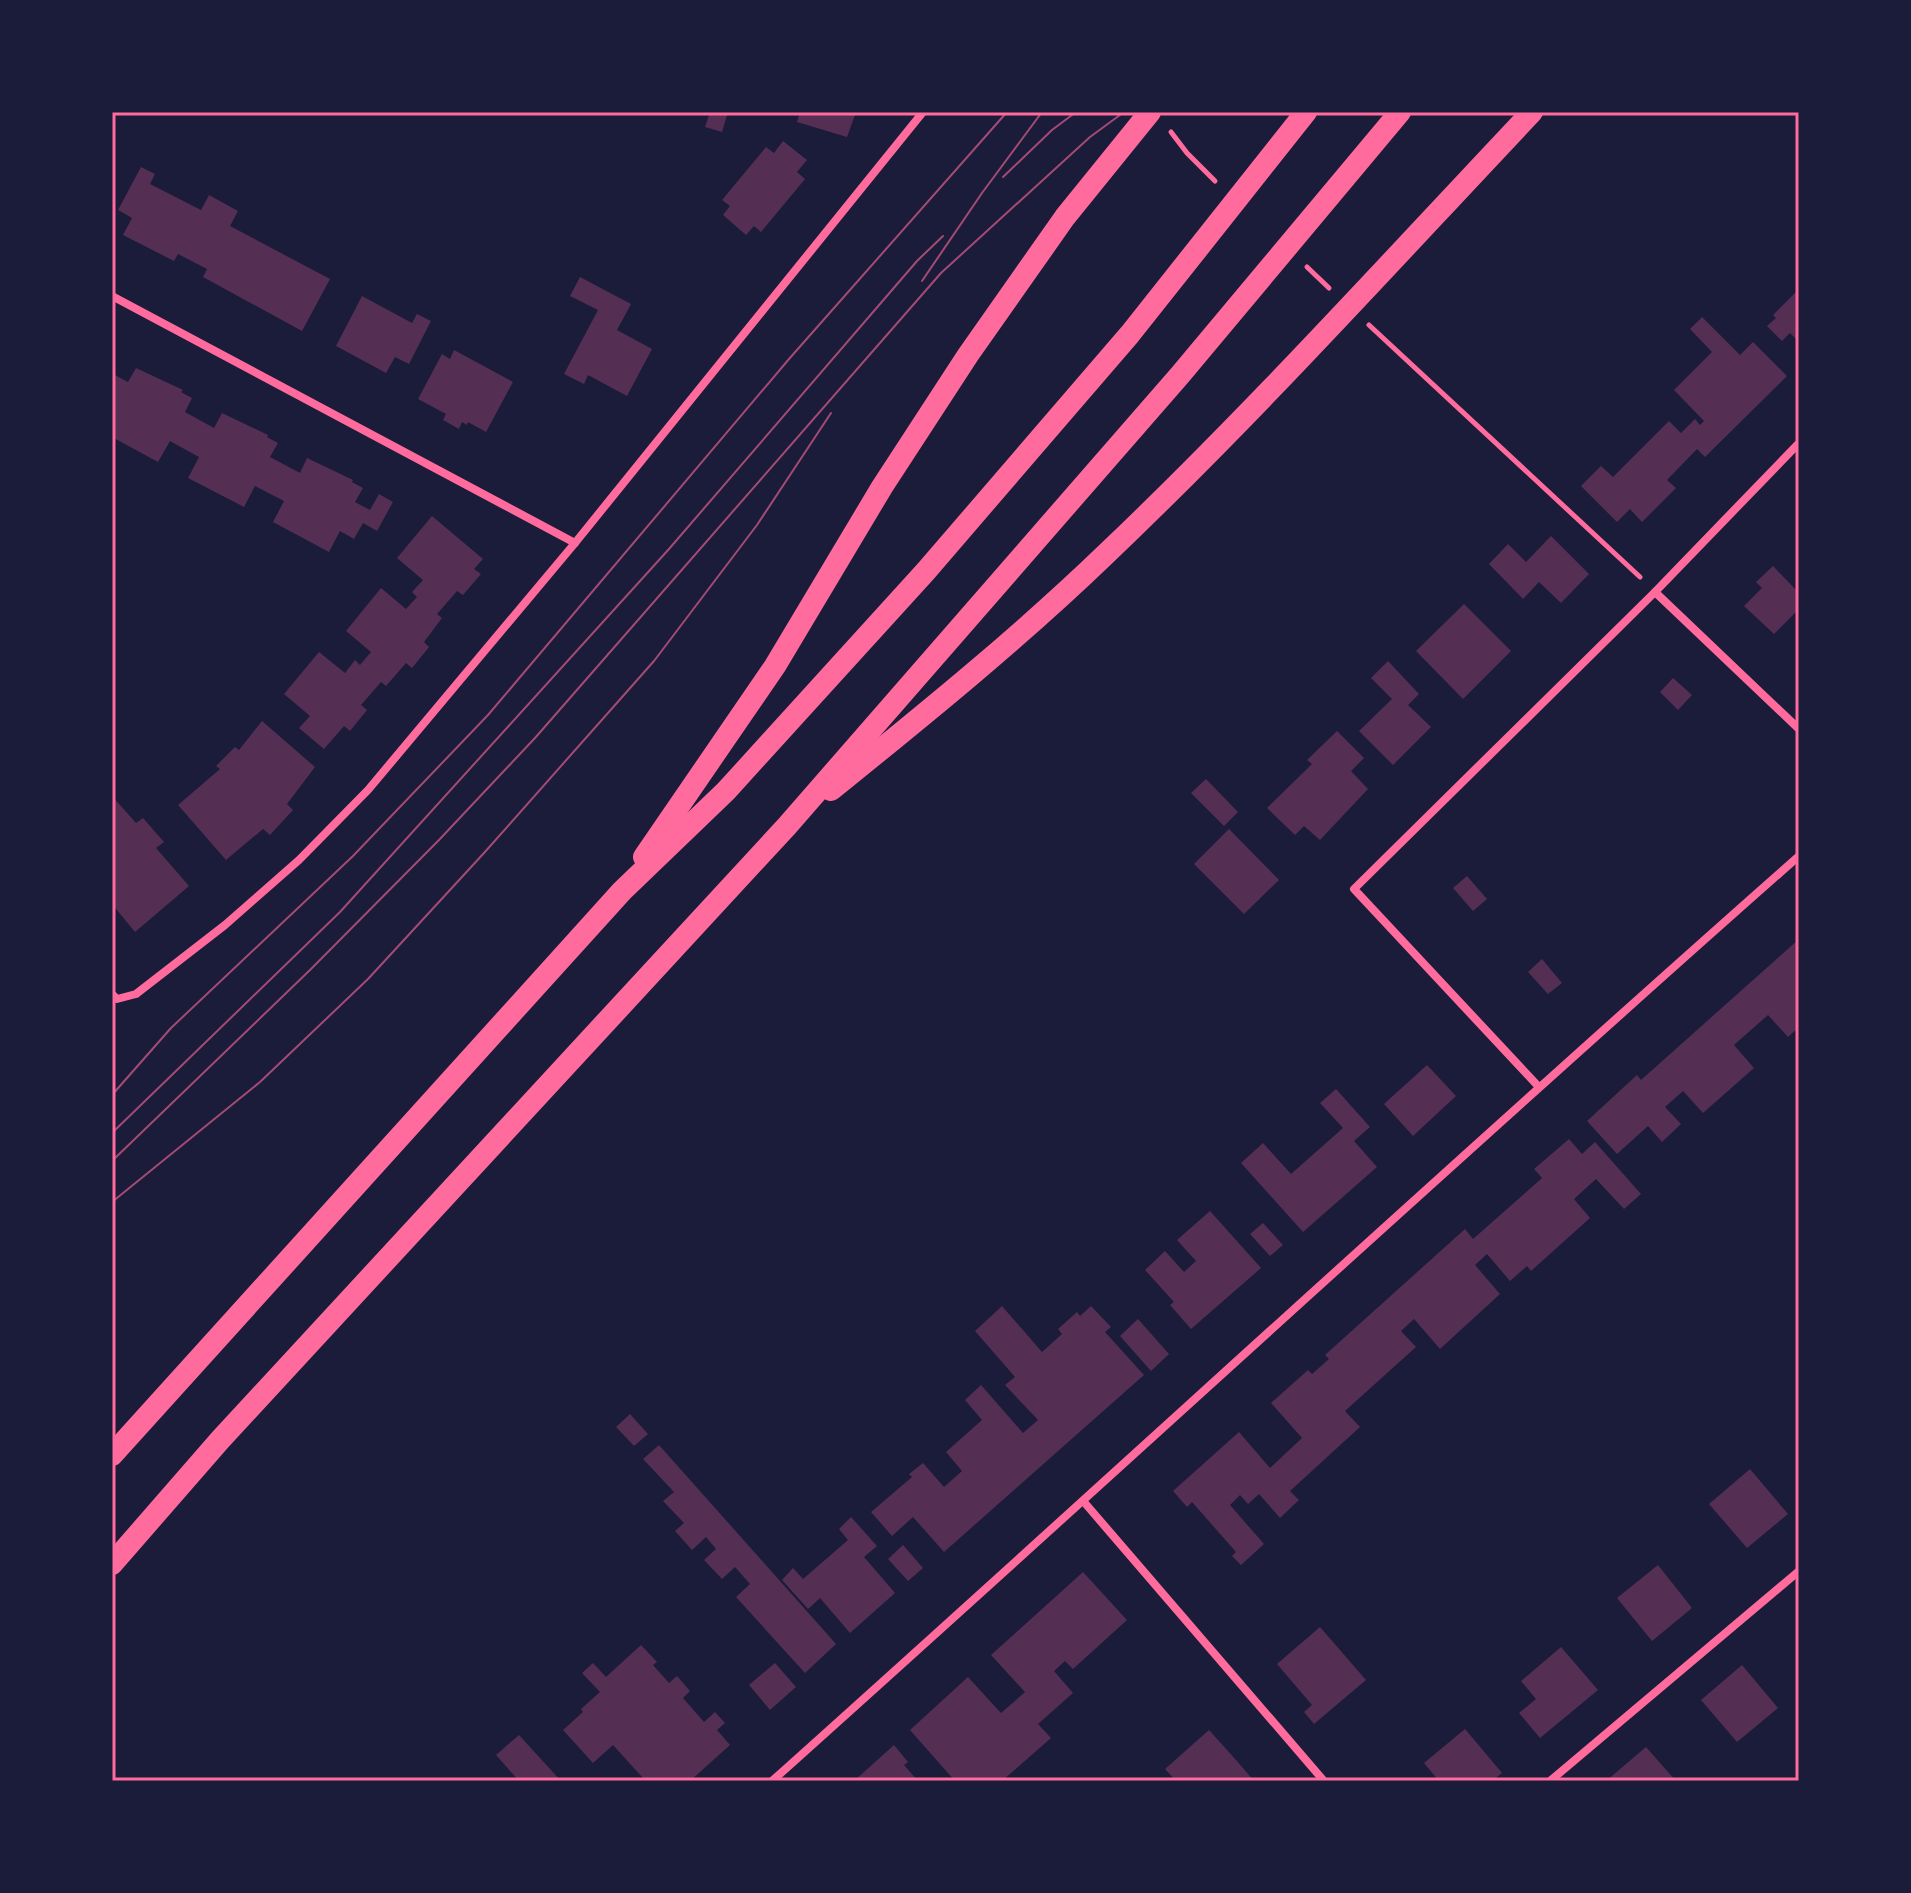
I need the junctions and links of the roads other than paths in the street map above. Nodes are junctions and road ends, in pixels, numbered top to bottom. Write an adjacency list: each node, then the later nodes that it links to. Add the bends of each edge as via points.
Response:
1 (923, 112): 8 (street)
2 (1150, 112): 13 (highway, via 1065,217 968,355 775,666)
3 (1306, 112): 13 (highway, via 1130,334 926,571 726,791)
4 (1400, 112): 11 (highway, via 1180,375)
5 (1532, 112): 11 (highway, via 1275,386 1106,554 939,703)
6 (112, 296): 8 (street)
7 (1799, 443): 9 (street)
8 (575, 543): 14 (street, via 368,790 299,860 136,994)
9 (1655, 592): 10 (street); 15 (street, via 1354,889)
10 (1799, 729)
11 (787, 826): 18 (highway)
12 (1799, 856): 15 (street)
13 (622, 891): 16 (highway)
14 (114, 997)
15 (1538, 1086): 17 (street)
16 (112, 1455)
17 (1084, 1502): 20 (street); 21 (street)
18 (112, 1564)
19 (1799, 1571): 22 (street)
20 (772, 1781)
21 (1324, 1781)
22 (1550, 1781)

